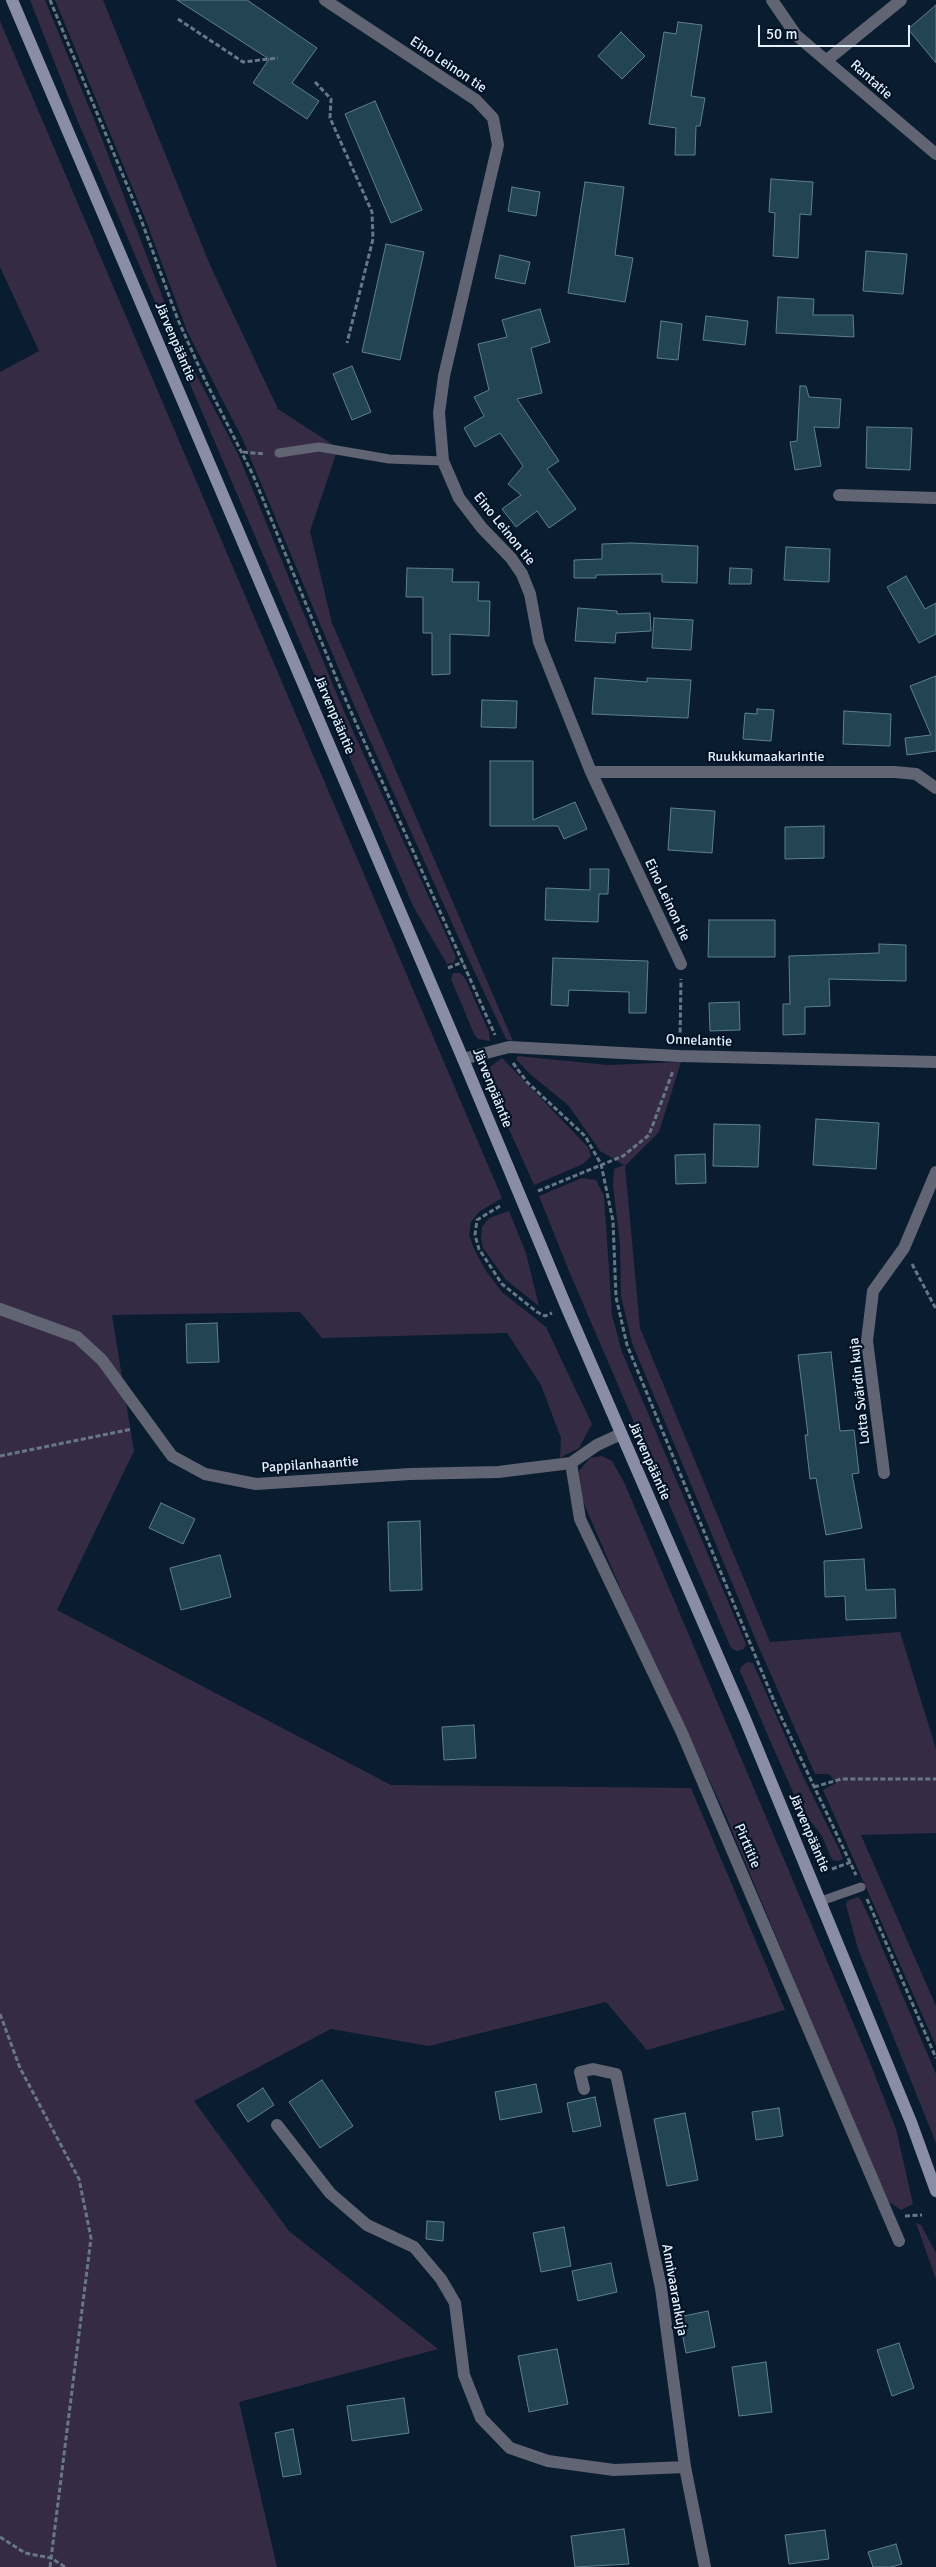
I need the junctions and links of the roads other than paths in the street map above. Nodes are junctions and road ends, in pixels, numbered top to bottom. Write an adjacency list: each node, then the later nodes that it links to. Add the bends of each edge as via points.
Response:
1 (12, 0): 14 (main road, Järvenpääntie)
2 (325, 0): 8 (street, Eino Leinon tie, via 476,100 493,118 498,145 444,376 439,413)
3 (772, 0): 5 (street, Rantatie, via 796,35)
4 (901, 0): 5 (street)
5 (826, 60): 6 (street, Rantatie, via 884,113)
6 (936, 154)
7 (278, 453): 8 (lane, via 319,447 390,459)
8 (443, 461): 11 (street, Eino Leinon tie, via 459,498 522,574 530,594 539,642)
9 (839, 495): 10 (street)
10 (936, 498)
11 (591, 772): 12 (street, Ruukkumaakarintie, via 894,772 916,774); 13 (street, Eino Leinon tie)
12 (936, 788)
13 (681, 964)
14 (464, 1059): 15 (street, Onnelantie, via 501,1048); 18 (main road, Järvenpääntie)
15 (936, 1062)
16 (936, 1172): 20 (street, Lotta Svärdin kuja, via 904,1248 874,1291 867,1341)
17 (0, 1309): 19 (street, Pappilanhaantie, via 77,1337 102,1360 172,1456 204,1474 256,1484 498,1472)
18 (621, 1434): 19 (street, Pappilanhaantie, via 597,1445); 22 (main road, Järvenpääntie)
19 (571, 1463): 26 (street, Pirttitie, via 580,1519 682,1733)
20 (884, 1473)
21 (861, 1887): 22 (lane)
22 (821, 1901): 25 (main road, Järvenpääntie)
23 (584, 2089): 27 (street, Annivaarankuja, via 580,2072 593,2069 616,2074 661,2288)
24 (277, 2125): 27 (street, via 330,2193 367,2225 414,2247 441,2278 455,2303 464,2375 481,2418 510,2448 548,2461 614,2470)
25 (936, 2191)
26 (899, 2241)
27 (685, 2467): 28 (street, Annivaarankuja)
28 (705, 2567)

